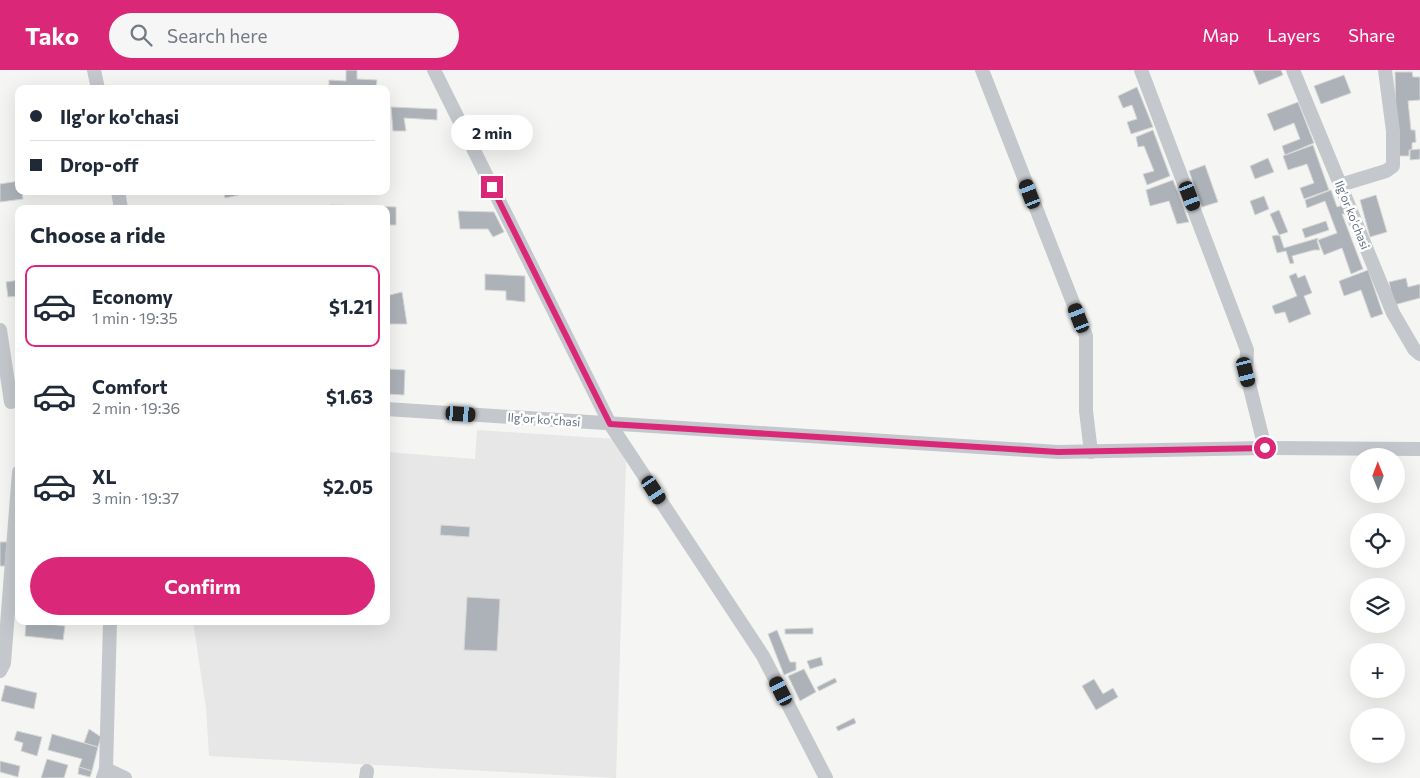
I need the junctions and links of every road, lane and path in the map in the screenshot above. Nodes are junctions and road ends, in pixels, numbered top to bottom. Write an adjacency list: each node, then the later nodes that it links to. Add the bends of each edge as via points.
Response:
1 (94, 70): 7 (street)
2 (434, 70): 13 (street)
3 (982, 70): 16 (street, via 1086,336 1086,411)
4 (1141, 70): 14 (street, via 1247,350 1246,372)
5 (1293, 70): 8 (street, Ilg'or ko'chasi)
6 (1385, 70): 8 (street, via 1393,131 1393,166)
7 (97, 85)
8 (1340, 184): 10 (street, Ilg'or ko'chasi, via 1393,313)
9 (0, 330): 11 (street)
10 (1420, 354)
11 (10, 402)
12 (390, 409): 13 (street, Ilg'or ko'chasi)
13 (610, 424): 16 (street, Ilg'or ko'chasi); 22 (street, via 763,656)
14 (1265, 448): 15 (street, Ilg'or ko'chasi); 16 (street, Ilg'or ko'chasi)
15 (1420, 449)
16 (1091, 452)
17 (15, 523): 19 (street, via 4,663)
18 (110, 625): 20 (street)
19 (0, 671)
20 (104, 773): 21 (street)
21 (125, 778)
22 (826, 778)

